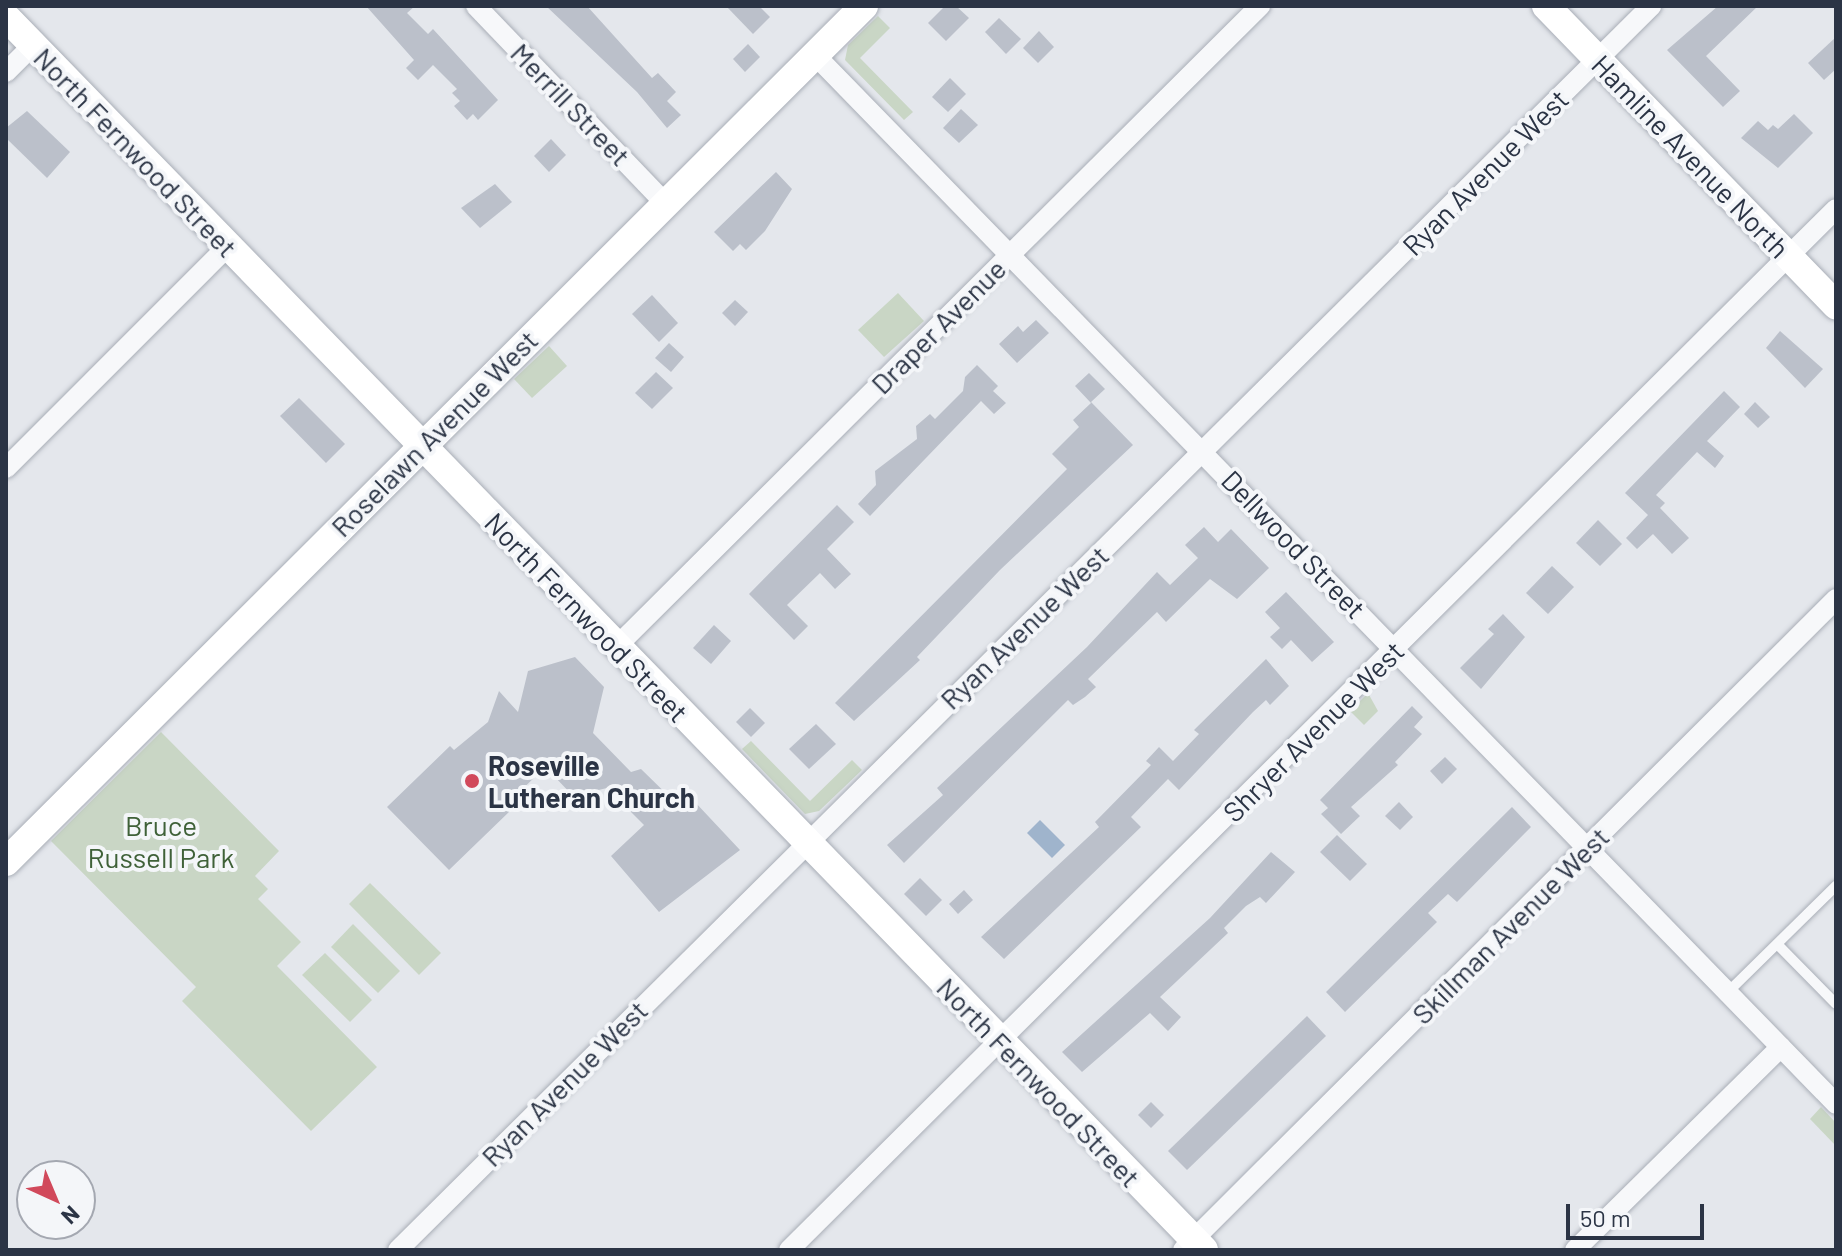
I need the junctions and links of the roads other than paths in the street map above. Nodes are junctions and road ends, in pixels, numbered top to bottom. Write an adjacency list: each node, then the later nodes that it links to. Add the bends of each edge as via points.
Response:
1 (476, 6): 11 (street, Merrill Street)
2 (1260, 6): 14 (street, Draper Avenue)
3 (1546, 6): 9 (street, Hamline Avenue North)
4 (1651, 6): 9 (street, Ryan Avenue West)
5 (852, 10): 8 (street, Roselawn Avenue West)
6 (6, 17): 7 (street, North Fernwood Street)
7 (33, 45): 10 (street); 13 (street, North Fernwood Street)
8 (815, 55): 11 (street, Roselawn Avenue West); 14 (street, Dellwood Street)
9 (1598, 60): 15 (street, Hamline Avenue North); 18 (street, Ryan Avenue West)
10 (6, 72)
11 (665, 203): 17 (street, Roselawn Avenue West)
12 (1836, 209): 15 (street, Shryer Avenue West)
13 (227, 247): 17 (street, North Fernwood Street); 19 (street)
14 (1011, 253): 18 (street, Dellwood Street); 21 (street, Draper Avenue)
15 (1789, 257): 16 (street, Hamline Avenue North); 22 (street, Shryer Avenue West)
16 (1836, 305)
17 (421, 446): 21 (street, North Fernwood Street); 25 (street, Roselawn Avenue West)
18 (1204, 451): 22 (street, Dellwood Street); 23 (street, Ryan Avenue West)
19 (6, 468)
20 (1836, 599): 24 (street, Skillman Avenue West)
21 (616, 647): 23 (street, North Fernwood Street)
22 (1395, 649): 24 (street, Dellwood Street); 30 (street, Shryer Avenue West)
23 (805, 841): 30 (street, North Fernwood Street); 34 (street, Ryan Avenue West)
24 (1588, 848): 28 (street, Dellwood Street); 33 (street, Skillman Avenue West)
25 (6, 862)
26 (1836, 886): 27 (lane)
27 (1779, 946): 28 (lane); 29 (lane)
28 (1729, 991): 31 (street, Dellwood Street)
29 (1836, 1004)
30 (997, 1040): 33 (street, North Fernwood Street); 35 (street, Shryer Avenue West)
31 (1781, 1047): 32 (street, Dellwood Street); 36 (street)
32 (1836, 1104)
33 (1193, 1246)
34 (398, 1250)
35 (789, 1250)
36 (1575, 1250)

